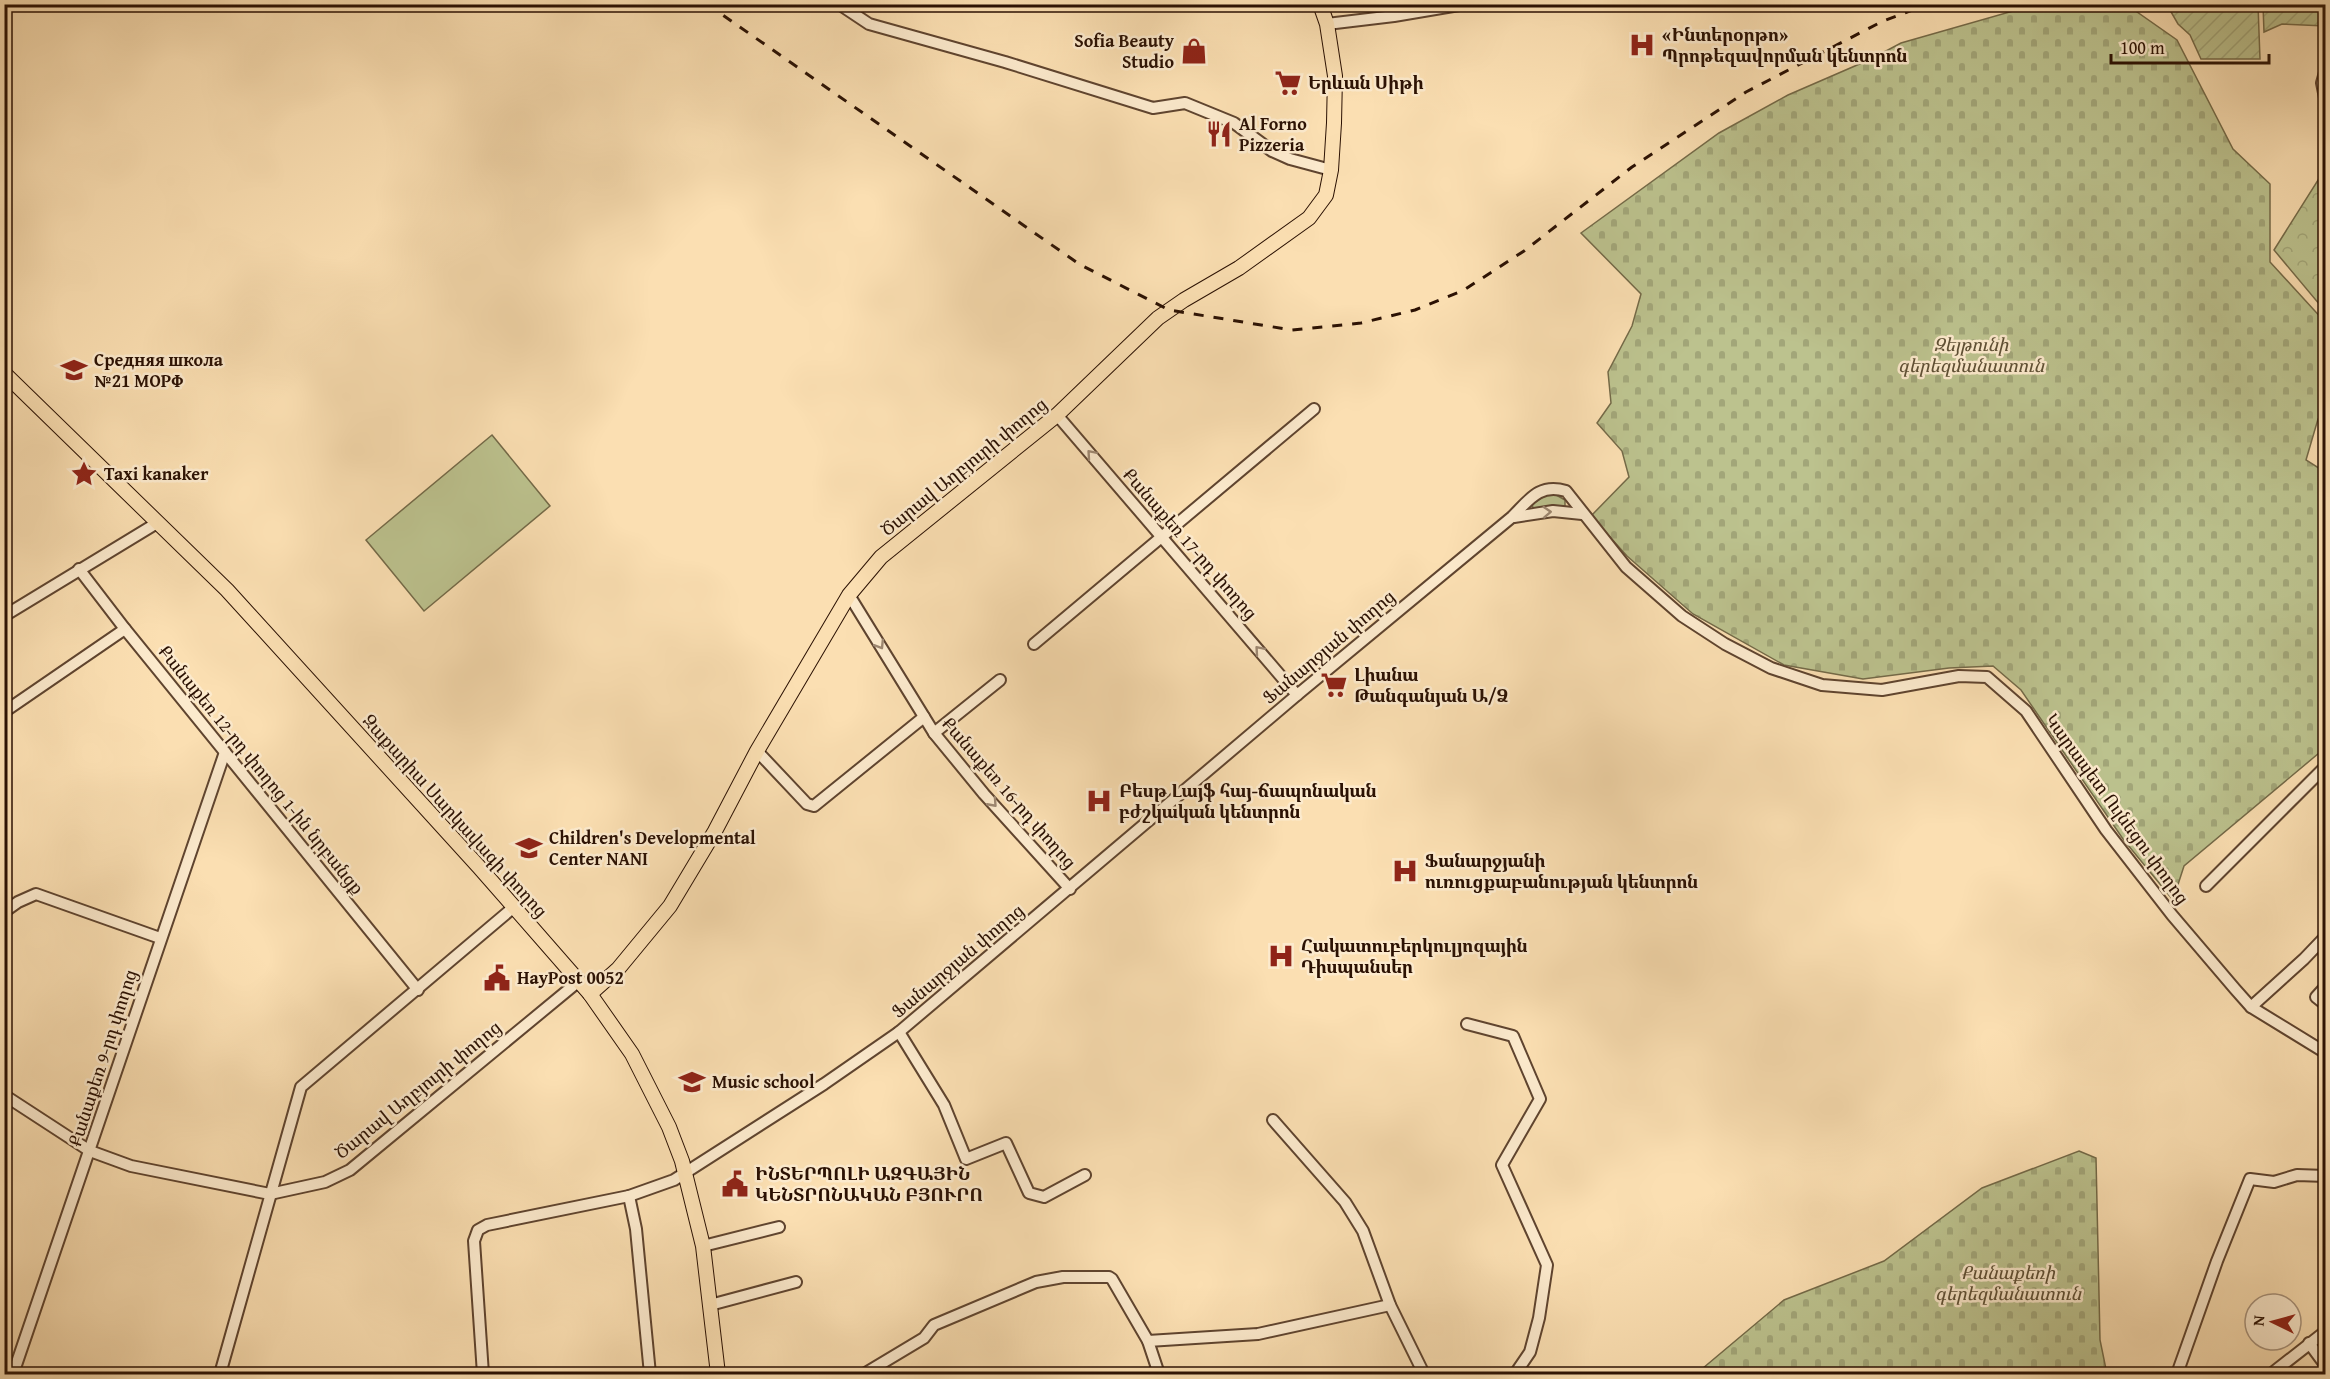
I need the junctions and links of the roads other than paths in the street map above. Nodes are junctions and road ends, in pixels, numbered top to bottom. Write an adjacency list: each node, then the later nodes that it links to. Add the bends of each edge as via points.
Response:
1 (838, 4): 7 (street, via 869,24 1153,108 1185,103 1234,123 1272,151)
2 (1320, 4): 4 (main road, Ծարավ Աղբյուրի փողոց)
3 (1465, 4): 4 (street)
4 (1327, 24): 7 (main road, Ծարավ Աղբյուրի փողոց, via 1335,76)
5 (2325, 69): 6 (street)
6 (2325, 103)
7 (1331, 170): 10 (main road, Ծարավ Աղբյուրի փողոց, via 1326,195 1310,218 1239,268 1169,310)
8 (4, 373): 13 (main road, Զաքարիա Սարկավագի փողոց)
9 (1314, 409): 14 (street)
10 (1057, 415): 14 (street, Քանաքեռ 17-րդ փողոց, one-way to 10); 16 (main road, Ծարավ Աղբյուրի փողոց, via 881,557)
11 (1582, 514): 12 (street, Ֆանարջյան փողոց, one-way to 11, via 1553,511); 12 (street, Ֆանարջյան փողոց, via 1566,491 1552,487 1541,491); 21 (street, Ֆանարջյան փողոց, via 1626,567 1682,616 1725,644 1771,668 1822,685)
12 (1512, 518): 22 (street, Ֆանարջյան փողոց)
13 (157, 522): 15 (street); 31 (main road, Զաքարիա Սարկավագի փողոց, via 227,590)
14 (1162, 536): 19 (street); 22 (street, Քանաքեռ 17-րդ փողոց, one-way to 14)
15 (79, 569): 17 (street); 18 (street, Քանաքեռ 12-րդ փողոց 1-ին նրբանցք)
16 (849, 595): 24 (street, Քանաքեռ 16-րդ փողոց, one-way to 24); 26 (main road, Ծարավ Աղբյուրի փողոց)
17 (4, 616)
18 (125, 629): 23 (street); 27 (street, Քանաքեռ 12-րդ փողոց 1-ին նրբանցք)
19 (1034, 644)
20 (1000, 680): 25 (street)
21 (1881, 690): 40 (street, Կարապետ Ուլնեցու փողոց, via 1959,676 1987,677 2026,711 2106,830)
22 (1297, 695): 30 (street, Ֆանարջյան փողոց)
23 (4, 712)
24 (924, 717): 25 (street, Քանաքեռ 16-րդ փողոց); 26 (street, via 814,806 807,804)
25 (934, 733): 30 (street, Քանաքեռ 16-րդ փողոց, one-way to 30)
26 (757, 751): 38 (main road, Ծարավ Աղբյուրի փողոց, via 670,906 618,969)
27 (225, 752): 34 (street, Քանաքեռ 9-րդ փողոց); 37 (street, Քանաքեռ 12-րդ փողոց 1-ին նրբանցք)
28 (2325, 766): 29 (street)
29 (2206, 886)
30 (1070, 889): 42 (street, Ֆանարջյան փողոց)
31 (514, 907): 35 (main road, Զաքարիա Սարկավագի փողոց); 37 (street)
32 (4, 912): 34 (street, via 36,894)
33 (2325, 936): 40 (street)
34 (160, 938): 47 (street, Քանաքեռ 9-րդ փողոց)
35 (579, 981): 38 (main road, Զաքարիա Սարկավագի փողոց); 51 (street, Ծարավ Աղբյուրի փողոց, via 351,1170 325,1182)
36 (2325, 986): 39 (street, via 2316,997)
37 (418, 990): 51 (street, via 301,1087)
38 (590, 994): 48 (main road, Զաքարիա Սարկավագի փողոց, via 632,1054 669,1127)
39 (2325, 1005)
40 (2251, 1007): 43 (street, Կարապետ Ուլնեցու փողոց)
41 (1467, 1024): 71 (street, via 1513,1036 1540,1099 1502,1165 1547,1265 1530,1352)
42 (899, 1032): 48 (street, Ֆանարջյան փողոց); 49 (street, via 944,1105 966,1159 1006,1143 1029,1193 1044,1197)
43 (2320, 1046): 44 (street, Կարապետ Ուլնեցու փողոց)
44 (2325, 1053)
45 (4, 1095): 47 (street)
46 (1273, 1120): 57 (street, via 1345,1202 1364,1231)
47 (90, 1151): 51 (street, via 131,1166); 63 (street, Քանաքեռ 9-րդ փողոց)
48 (686, 1173): 52 (street, Ֆանարջյան փողոց); 54 (main road, Զաքարիա Սարկավագի փողոց)
49 (1085, 1175)
50 (2325, 1176): 72 (street, via 2297,1174 2274,1182 2250,1179)
51 (270, 1194): 64 (street)
52 (629, 1196): 65 (street, Ֆանարջյան փողոց, via 478,1230 474,1241); 66 (street, via 636,1229)
53 (779, 1227): 54 (street)
54 (703, 1246): 56 (main road, Զաքարիա Սարկավագի փողոց)
55 (796, 1282): 56 (street)
56 (710, 1305): 67 (main road, Զաքարիա Սարկավագի փողոց)
57 (1390, 1305): 60 (street, via 1257,1334); 70 (street)
58 (2325, 1330): 61 (street)
59 (2325, 1337): 61 (street)
60 (1148, 1341): 68 (street, via 1112,1279 1063,1277 1036,1282 934,1324 924,1338); 69 (street)
61 (2311, 1345): 62 (street); 73 (street); 74 (street)
62 (2325, 1366)
63 (13, 1374)
64 (220, 1374)
65 (483, 1374)
66 (650, 1374)
67 (718, 1374)
68 (864, 1374)
69 (1159, 1374)
70 (1424, 1374)
71 (1515, 1374)
72 (2177, 1374)
73 (2271, 1374)
74 (2278, 1374)

